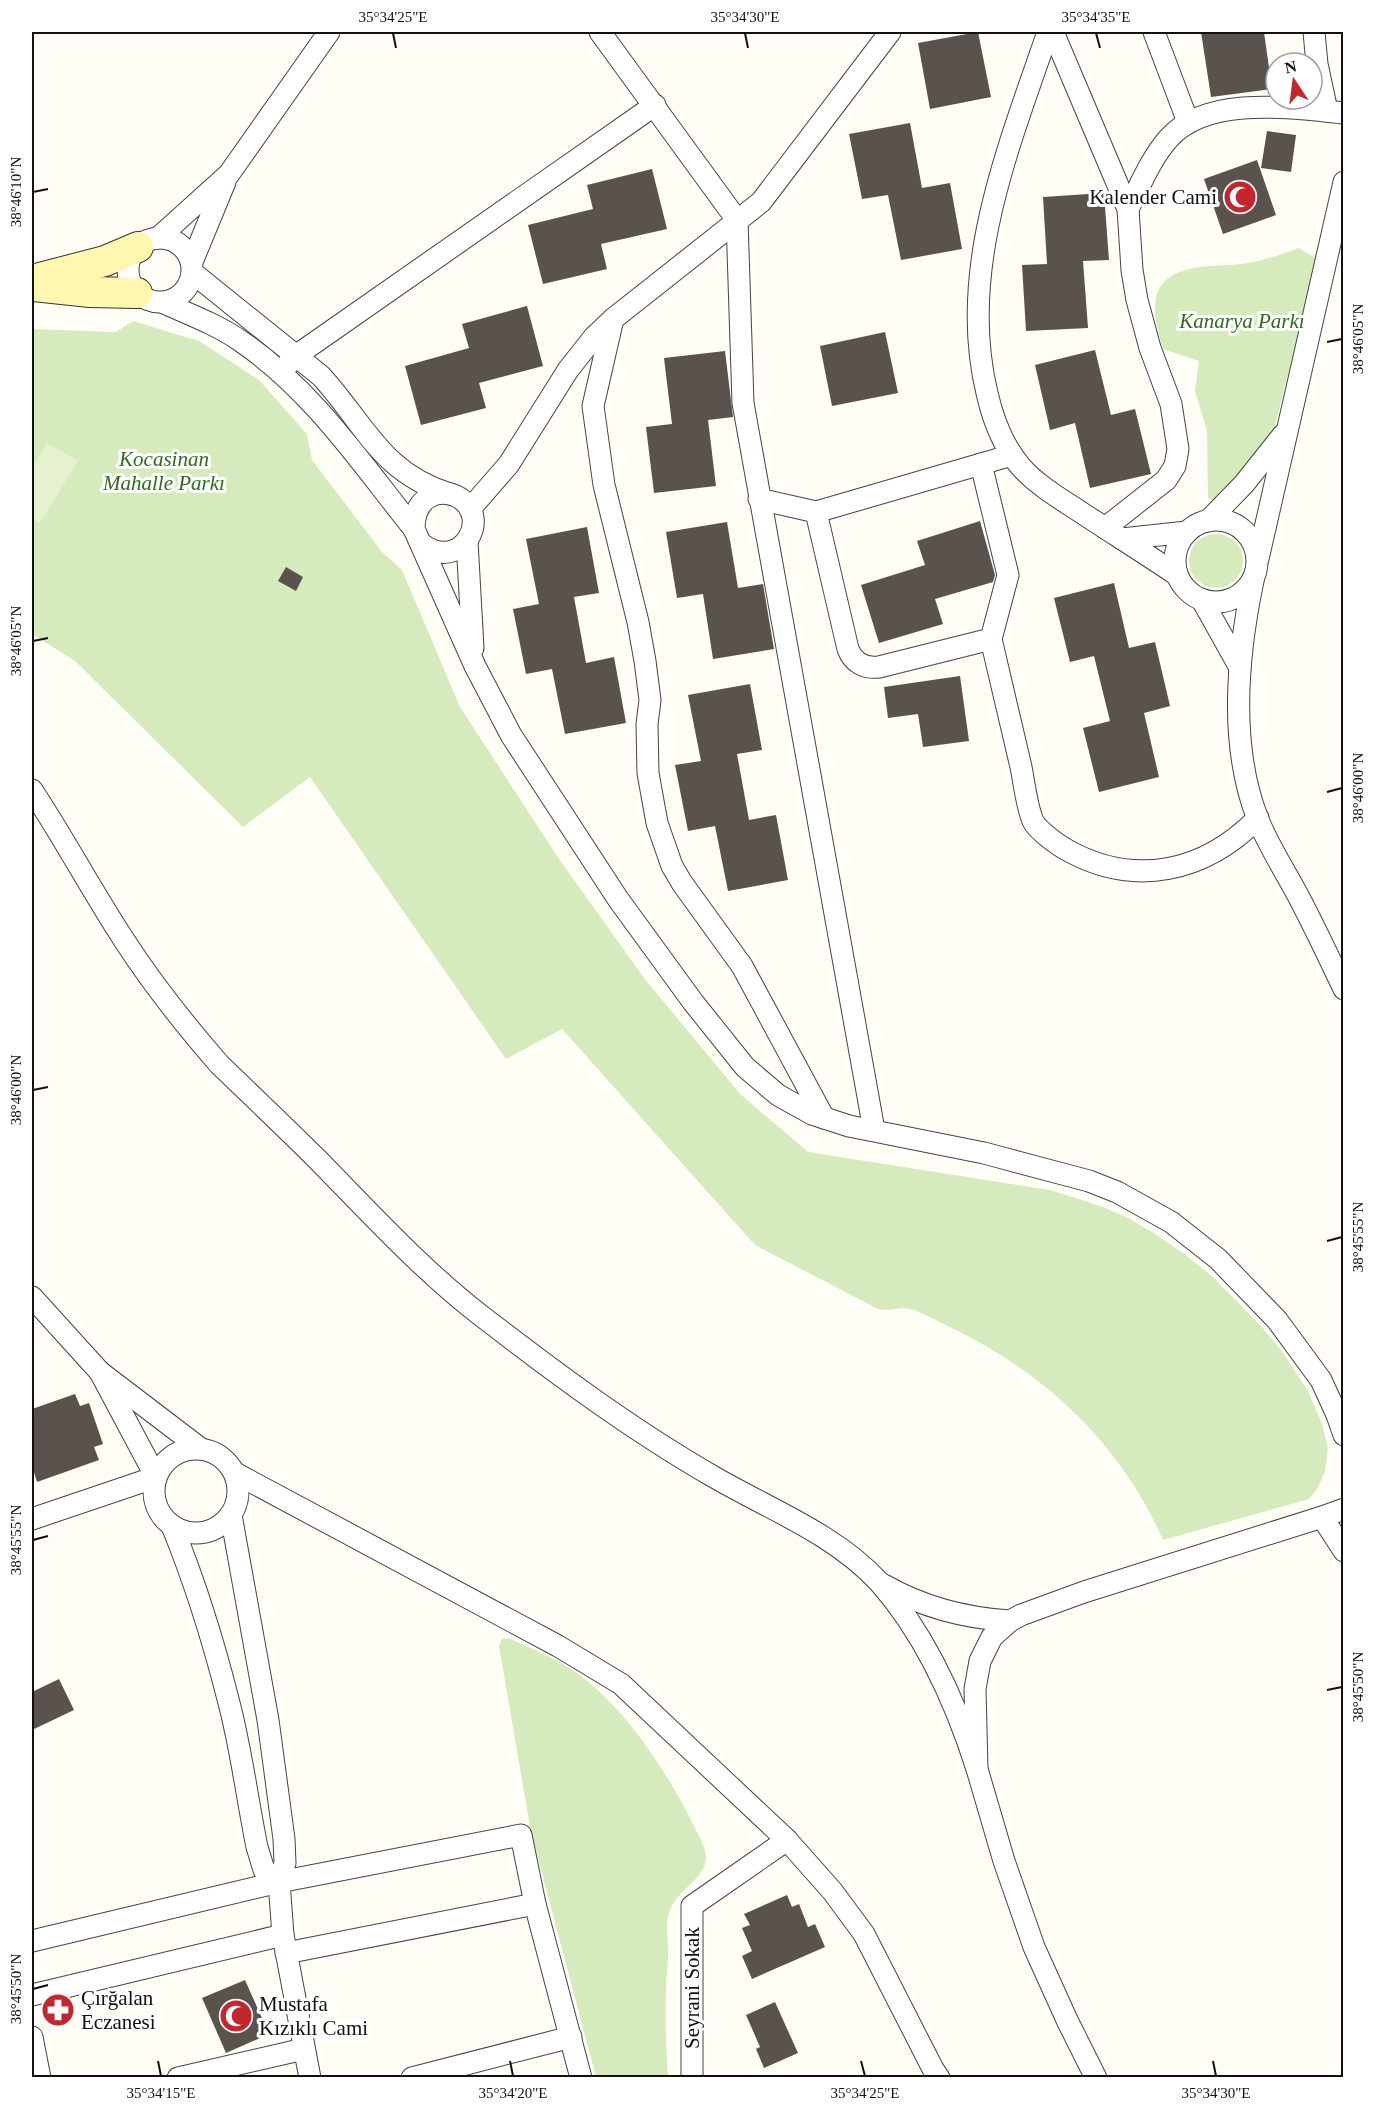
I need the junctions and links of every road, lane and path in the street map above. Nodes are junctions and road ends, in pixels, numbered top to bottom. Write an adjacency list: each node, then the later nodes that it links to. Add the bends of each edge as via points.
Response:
1 (329, 32): 11 (street)
2 (600, 32): 8 (street)
3 (890, 32): 14 (street, via 761,202)
4 (1048, 32): 25 (street, via 999,182 980,274 978,330 984,381 996,422)
5 (1053, 32): 13 (street)
6 (1154, 32): 10 (street)
7 (1314, 32): 9 (street, via 1317,64)
8 (655, 105): 14 (street); 22 (street)
9 (1335, 112): 10 (street, via 1277,107 1214,111)
10 (1188, 122): 13 (street, via 1162,147)
11 (229, 174): 15 (street); 16 (street)
12 (1344, 182): 24 (street)
13 (1128, 209): 33 (street, via 1137,300 1171,404 1178,448 1175,466 1166,480)
14 (737, 220): 21 (street); 28 (street, via 743,404)
15 (148, 242): 16 (street, via 169,239 179,244 187,252); 17 (street, via 105,261); 19 (street, via 132,255 129,264 128,274)
16 (192, 268): 20 (street, via 190,284 183,293); 22 (street)
17 (32, 280)
18 (32, 286): 19 (street)
19 (137, 292): 20 (street, via 145,299)
20 (164, 303): 23 (street, via 220,328)
21 (613, 319): 29 (street, via 568,369 509,464); 46 (street, via 593,406 604,485 645,661 650,700 648,773 657,824 677,874 742,966)
22 (297, 355): 23 (street); 27 (street, via 339,396 392,463 423,484)
23 (280, 372): 34 (street, via 326,419)
24 (1287, 429): 31 (street, via 1244,484); 36 (street)
25 (1012, 455): 26 (street); 33 (street, via 1040,485)
26 (981, 464): 30 (street); 40 (street, via 1008,575)
27 (450, 494): 29 (street); 34 (street, via 433,495 420,505 416,512)
28 (759, 499): 30 (street); 47 (street)
29 (470, 509): 35 (street, via 473,525)
30 (816, 512): 40 (street, via 848,648 859,664 879,667)
31 (1208, 520): 32 (street); 36 (street, via 1242,528 1256,547)
32 (1187, 532): 33 (street); 37 (street, via 1176,552)
33 (1114, 533): 37 (street)
34 (418, 536): 35 (street, via 429,549 446,553); 41 (street)
35 (467, 541): 41 (street)
36 (1258, 558): 38 (street)
37 (1177, 575): 39 (street, via 1183,586)
38 (1252, 581): 39 (street, via 1245,591 1225,602); 42 (street)
39 (1202, 600): 42 (street)
40 (991, 639): 44 (street, via 1033,822 1062,847 1096,864 1135,871 1165,869 1211,855)
41 (475, 666): 46 (street, via 512,735 576,836 693,1002 761,1082 794,1105)
42 (1240, 668): 44 (street, via 1243,765)
43 (32, 790): 60 (street, via 126,943 186,1025 219,1064 403,1247 477,1312 601,1405 713,1476 819,1535)
44 (1257, 818): 45 (street)
45 (1344, 989)
46 (824, 1118): 47 (street)
47 (874, 1130): 50 (street, via 984,1153 1089,1181 1171,1222 1218,1259 1277,1320 1321,1380)
48 (32, 1297): 49 (street)
49 (100, 1372): 51 (street); 53 (street)
50 (1344, 1435)
51 (201, 1449): 52 (street, via 227,1461); 53 (street, via 173,1456)
52 (235, 1473): 55 (street, via 239,1488); 63 (street, via 558,1646 621,1684)
53 (156, 1478): 57 (street); 58 (street, via 156,1504)
54 (1344, 1509): 56 (street)
55 (231, 1515): 58 (street, via 222,1525 197,1534); 64 (street, via 268,1720 284,1839 285,1863)
56 (1322, 1517): 59 (street); 61 (street, via 1084,1592)
57 (32, 1519)
58 (172, 1526): 64 (street, via 189,1567 229,1701 257,1847 264,1870)
59 (1344, 1551)
60 (879, 1582): 61 (street, via 934,1608); 62 (street, via 940,1676)
61 (1010, 1621): 62 (street, via 992,1637 976,1674)
62 (977, 1769): 79 (street, via 1034,1947)
63 (787, 1840): 77 (street, Seyrani Sokak, via 692,1906); 78 (street, via 864,1934)
64 (279, 1882): 65 (street, via 521,1834); 66 (street); 67 (street)
65 (535, 1904): 67 (street); 70 (street)
66 (32, 1941)
67 (285, 1944): 68 (street); 71 (street)
68 (32, 1995)
69 (32, 2037): 72 (street)
70 (571, 2037): 75 (street); 76 (street)
71 (304, 2049): 73 (street); 74 (street)
72 (40, 2078)
73 (178, 2078)
74 (310, 2078)
75 (412, 2078)
76 (581, 2078)
77 (692, 2078)
78 (939, 2078)
79 (1096, 2078)

